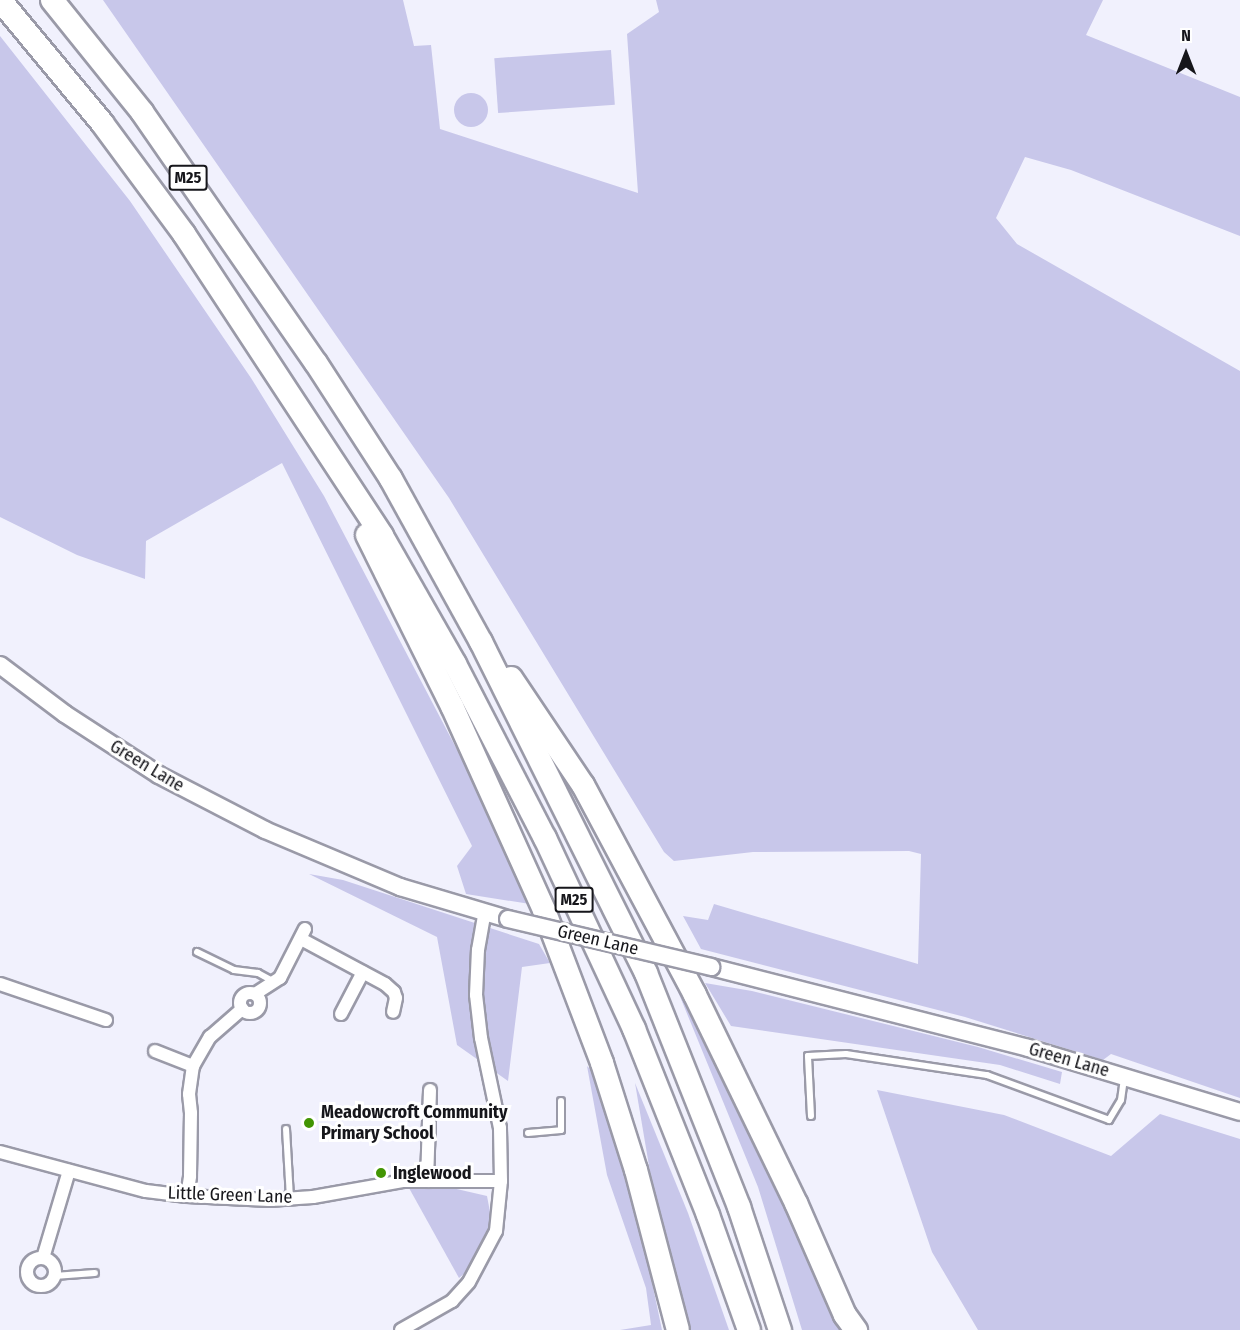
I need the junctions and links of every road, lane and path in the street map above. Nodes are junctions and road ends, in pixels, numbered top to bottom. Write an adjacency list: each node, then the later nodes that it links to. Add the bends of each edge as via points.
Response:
1 (0, 0): 3 (highway, M25, via 102,123 184,234)
2 (52, 0): 4 (highway, M25, via 142,112 315,363 392,479)
3 (353, 490): 30 (highway, M25, via 370,544 452,706 544,910 602,1063); 37 (highway, M25, via 455,664 545,838 634,1029)
4 (481, 642): 33 (highway, M25, via 519,688 583,785 720,1042); 38 (highway, M25, via 646,973 739,1207)
5 (0, 665): 6 (street, Green Lane, via 161,782 400,887)
6 (485, 912): 16 (street, Green Lane, bridge, via 1028,1048); 26 (street, via 478,950 477,1015 500,1128)
7 (197, 952): 9 (lane, via 234,970 258,974)
8 (363, 972): 9 (street, via 303,934); 11 (street, via 394,992); 12 (street)
9 (275, 983): 15 (street, via 243,996 242,1009 210,1037)
10 (0, 984): 13 (street)
11 (393, 1012)
12 (341, 1014)
13 (106, 1020)
14 (156, 1051): 15 (street)
15 (193, 1066): 27 (street)
16 (1125, 1076): 19 (street, Green Lane); 20 (lane, via 1121,1100 1109,1120 987,1076 846,1054 808,1056)
17 (430, 1090): 25 (street, via 423,1117)
18 (561, 1101): 22 (lane, via 561,1130)
19 (1240, 1112)
20 (811, 1116)
21 (286, 1129): 28 (lane)
22 (528, 1133)
23 (0, 1152): 24 (street, Little Green Lane)
24 (69, 1171): 27 (street, Little Green Lane, via 146,1191); 29 (street)
25 (427, 1180): 26 (street, Little Green Lane); 28 (street, Little Green Lane)
26 (501, 1180): 34 (street, via 496,1231 469,1282 452,1301)
27 (187, 1196): 28 (street, Little Green Lane)
28 (290, 1198)
29 (43, 1258): 32 (street, via 54,1268); 32 (street, via 30,1262 30,1281 45,1285)
30 (662, 1269): 35 (highway, M25); 36 (highway, M25)
31 (95, 1273): 32 (lane)
32 (54, 1276)
33 (831, 1280): 39 (highway, M25, via 845,1315); 40 (highway, M25)
34 (401, 1330)
35 (669, 1330)
36 (678, 1330)
37 (749, 1330)
38 (780, 1330)
39 (856, 1330)
40 (870, 1330)

